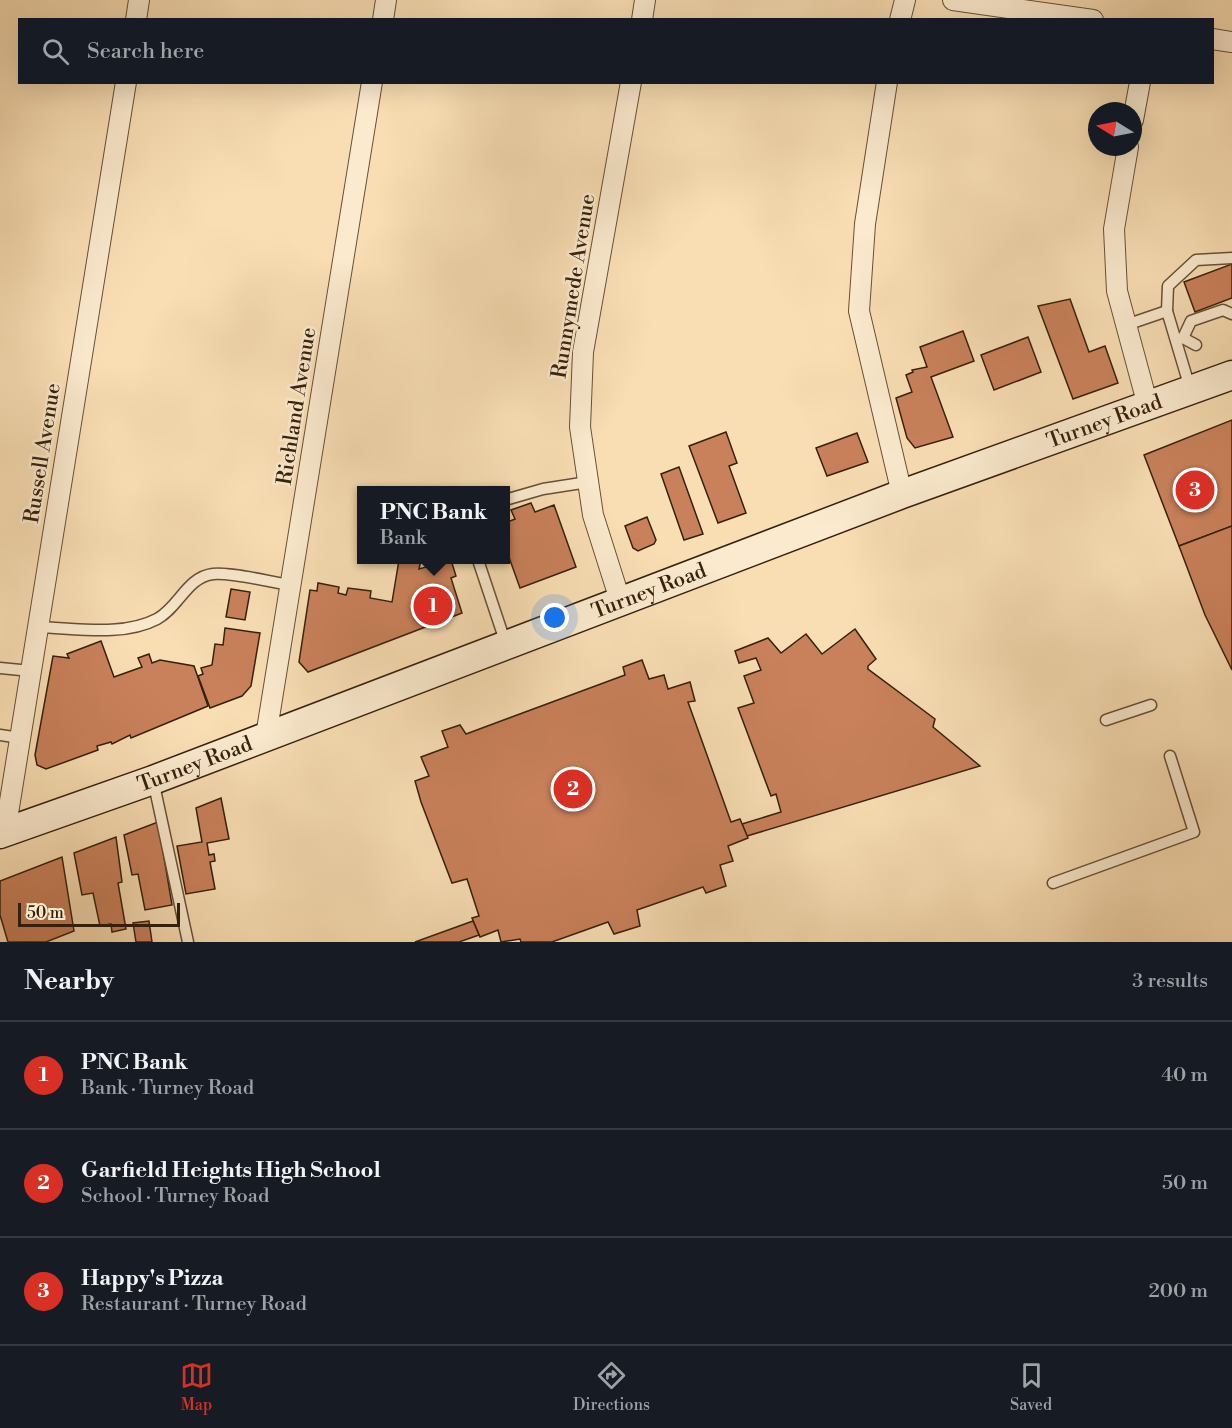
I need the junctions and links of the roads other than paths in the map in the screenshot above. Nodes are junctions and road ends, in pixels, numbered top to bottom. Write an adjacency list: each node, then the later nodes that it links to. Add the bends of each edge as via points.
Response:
1 (139, 0): 6 (street)
2 (386, 0): 7 (street)
3 (645, 0): 8 (street)
4 (904, 0): 9 (street)
5 (952, 0): 10 (street)
6 (136, 18)
7 (383, 18)
8 (642, 18)
9 (900, 18)
10 (1079, 18)
11 (1214, 39): 12 (street)
12 (1232, 42)
13 (126, 84): 35 (street, Russell Avenue)
14 (372, 84): 33 (street, Richland Avenue)
15 (631, 84): 29 (street, Runnymede Avenue, via 583,352 580,427)
16 (886, 84): 30 (street, via 865,224 859,311)
17 (1140, 84): 18 (street)
18 (1136, 102)
19 (1126, 156): 23 (street, via 1114,229 1117,291)
20 (1232, 258): 21 (lane, via 1196,260 1168,286)
21 (1167, 311): 23 (lane); 24 (lane)
22 (1232, 314): 24 (lane, via 1223,310 1191,321)
23 (1126, 325): 28 (street)
24 (1180, 339): 25 (lane); 27 (lane)
25 (1196, 345)
26 (1232, 375): 27 (main road, Turney Road)
27 (1191, 390): 28 (main road, Turney Road)
28 (1148, 406): 30 (main road, Turney Road)
29 (588, 482): 31 (lane); 34 (street, Runnymede Avenue, via 593,515)
30 (902, 494): 34 (main road, Turney Road)
31 (510, 499)
32 (479, 564): 36 (lane)
33 (291, 585): 35 (lane, via 213,574 196,579 172,610 155,620 108,630); 42 (street, Richland Avenue)
34 (620, 600): 36 (main road, Turney Road)
35 (38, 627): 38 (street, Russell Avenue)
36 (506, 644): 42 (main road, Turney Road)
37 (0, 668): 38 (lane)
38 (31, 671): 43 (street, Russell Avenue)
39 (1151, 705): 40 (lane)
40 (1106, 720)
41 (0, 735): 43 (lane)
42 (266, 736): 45 (main road, Turney Road)
43 (20, 738): 46 (street, Russell Avenue)
44 (1170, 756): 47 (lane, via 1194,832)
45 (153, 780): 46 (main road, Turney Road); 48 (lane)
46 (2, 833)
47 (1053, 883)
48 (188, 942)

